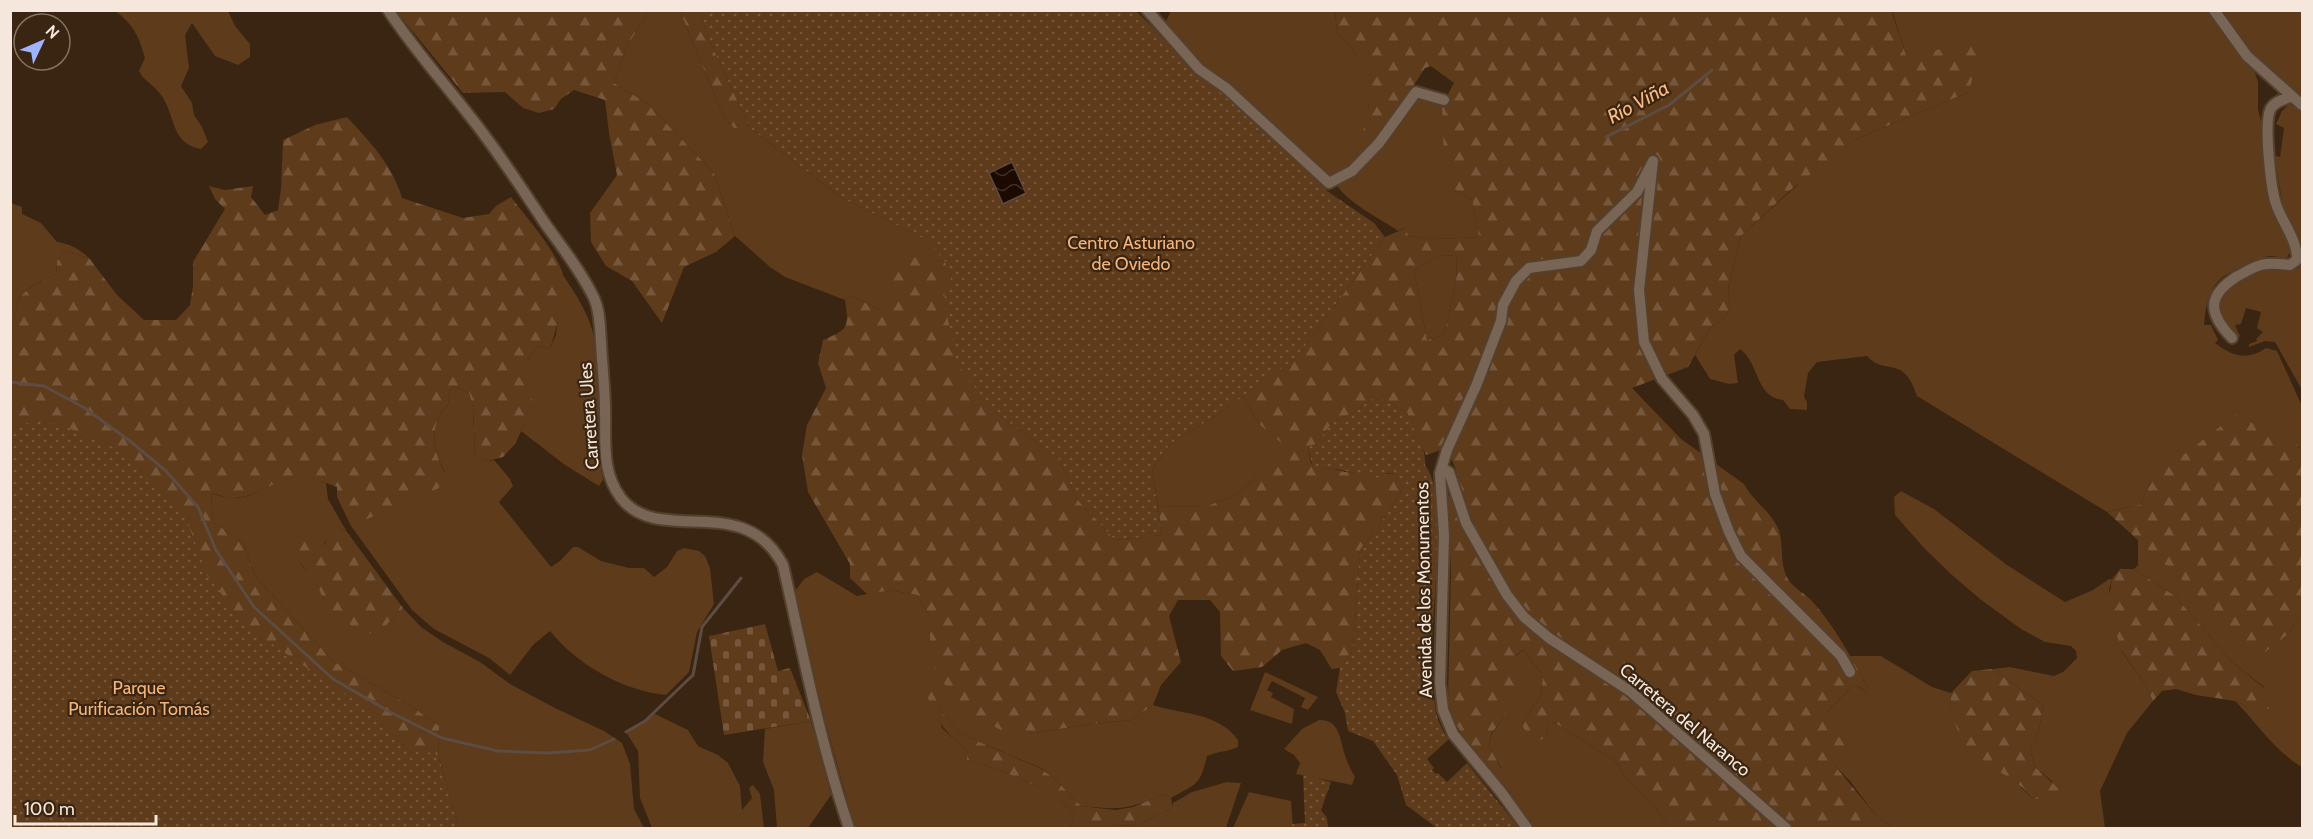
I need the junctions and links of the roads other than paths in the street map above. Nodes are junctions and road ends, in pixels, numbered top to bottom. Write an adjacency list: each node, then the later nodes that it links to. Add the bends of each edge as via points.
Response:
1 (388, 10): 10 (street, Carretera Ules, via 485,136 595,300 606,410 606,458 612,484 622,500 637,512 660,519 728,524 752,531 778,555)
2 (1147, 10): 5 (street, via 1199,69 1226,88 1329,183 1352,171 1379,143 1416,92)
3 (2214, 10): 4 (street, via 2247,56)
4 (2291, 96): 6 (street); 7 (street, via 2271,108 2269,147 2275,201 2296,248 2297,260 2290,265 2256,267 2219,290 2213,306)
5 (1444, 100)
6 (2302, 105)
7 (2232, 338)
8 (1442, 468): 9 (street, Avenida de los Monumentos, via 1501,321 1503,305 1516,281 1529,268 1581,261 1591,250 1597,231 1637,192 1653,161 1639,290 1644,342 1662,379 1704,434 1714,494 1741,556 1841,656); 11 (street, Avenida de los Monumentos, via 1443,710 1458,741); 12 (street, Carretera del Naranco, via 1449,471 1466,523 1524,617 1630,691)
9 (1850, 672)
10 (849, 828)
11 (1527, 828)
12 (1786, 828)

